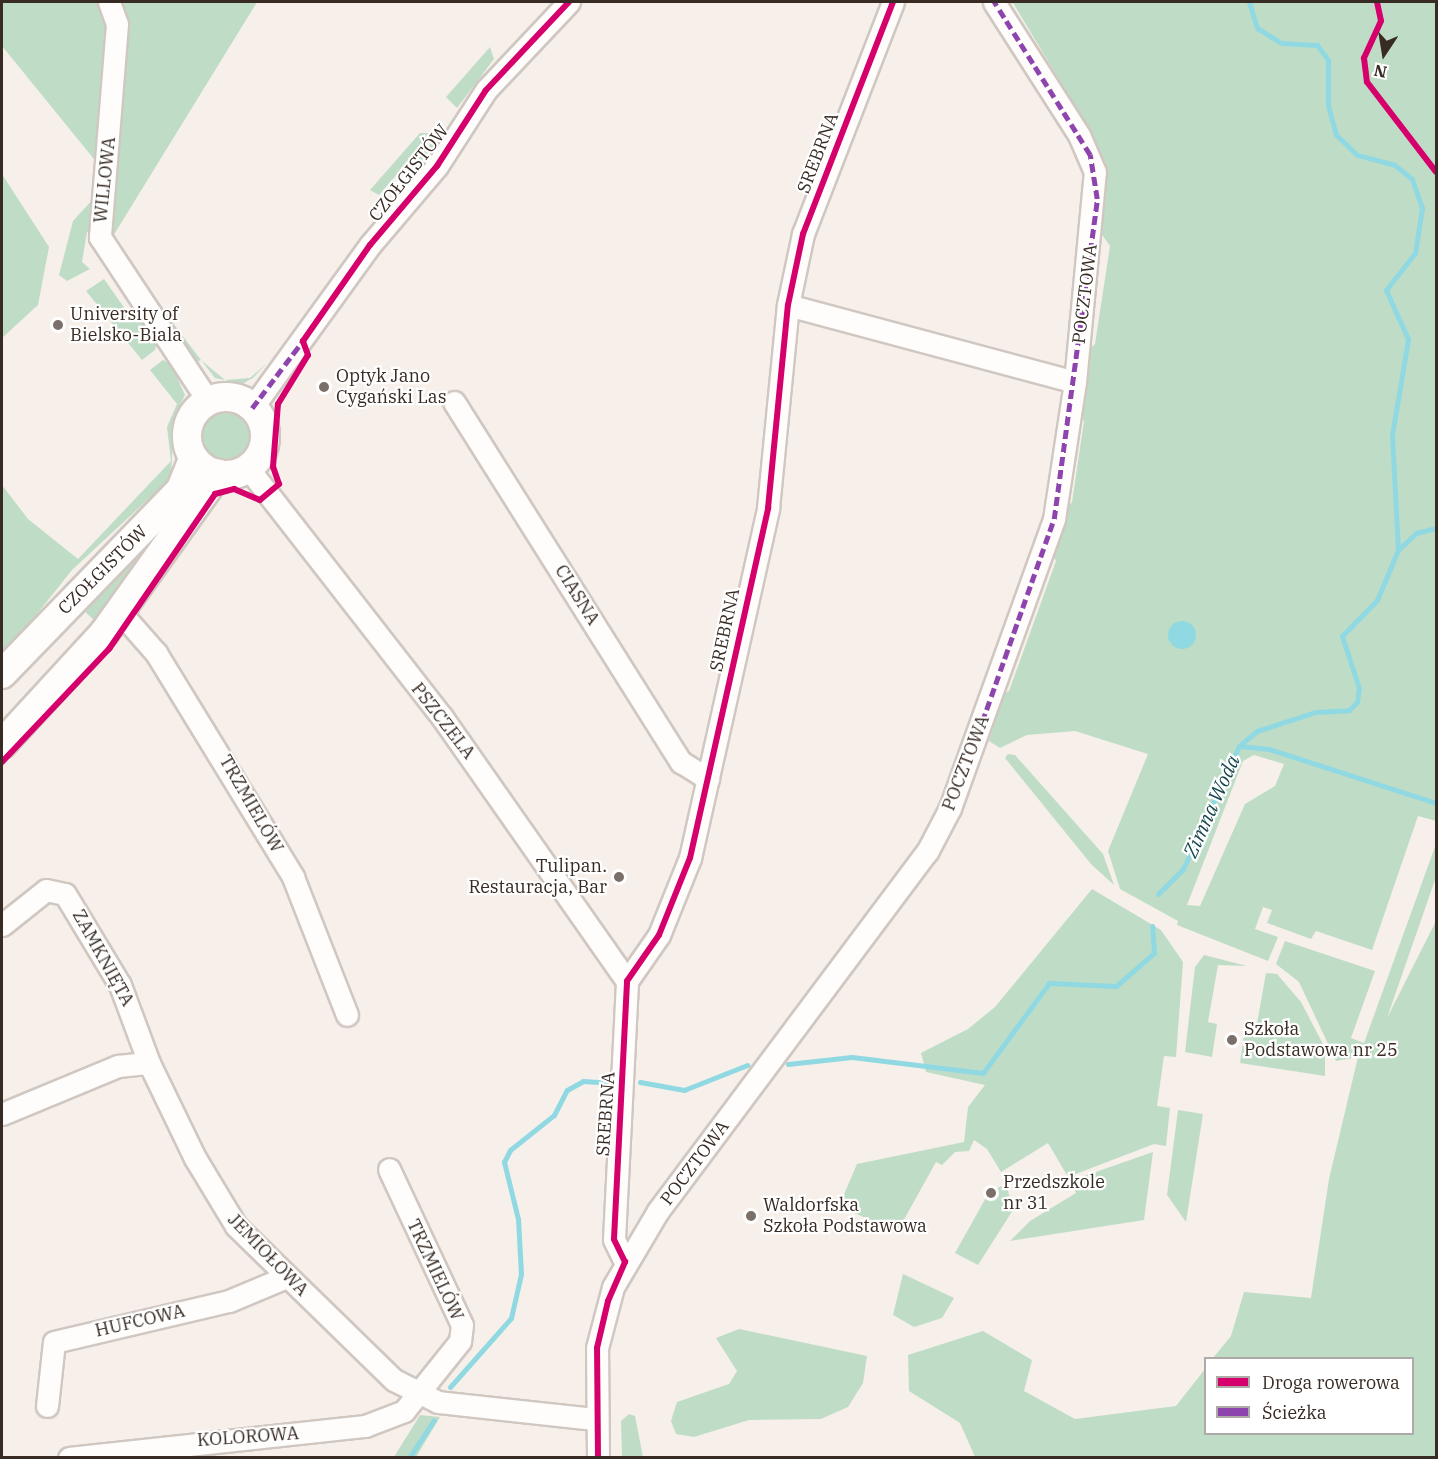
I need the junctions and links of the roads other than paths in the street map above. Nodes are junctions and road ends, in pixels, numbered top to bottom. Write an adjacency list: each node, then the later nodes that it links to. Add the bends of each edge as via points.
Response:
1 (109, 2): 7 (street, WILLOWA, via 117,24 100,237)
2 (568, 2): 9 (street, CZOŁGISTÓW, via 486,90 437,166 370,245)
3 (893, 2): 5 (street, SREBRNA, via 803,234)
4 (994, 2): 6 (street, POCZTOWA, via 1079,135 1095,172)
5 (788, 305): 6 (street); 16 (street, SREBRNA, via 768,508)
6 (1075, 382): 23 (street, POCZTOWA, via 1054,519 982,722 927,852)
7 (208, 401): 9 (street, via 231,398); 10 (street, via 188,424)
8 (454, 402): 16 (street, CIASNA, via 681,762)
9 (252, 408): 11 (street, via 265,435)
10 (194, 459): 12 (street); 14 (street, CZOŁGISTÓW, via 182,489)
11 (248, 468): 12 (street); 18 (street, PSZCZELA, via 442,717)
12 (218, 474): 13 (street, CZOŁGISTÓW)
13 (120, 612): 15 (street, CZOŁGISTÓW); 19 (street, TRZMIELÓW, via 181,691 293,877)
14 (2, 674)
15 (2, 744)
16 (708, 779): 18 (street, SREBRNA, via 675,899)
17 (2, 925): 20 (street, ZAMKNIĘTA, via 46,890 65,894 120,985)
18 (627, 981): 23 (street, SREBRNA, via 614,1239)
19 (347, 1015)
20 (149, 1063): 21 (street, via 118,1066); 24 (street, JEMIOŁOWA, via 223,1208)
21 (2, 1114)
22 (389, 1169): 25 (street, TRZMIELÓW, via 462,1325 460,1341)
23 (625, 1262): 27 (street, POCZTOWA, via 608,1301 597,1348)
24 (286, 1276): 25 (street, JEMIOŁOWA); 26 (street, HUFCOWA, via 229,1301 54,1342)
25 (415, 1395): 27 (street, via 465,1406); 28 (street, KOLOROWA, via 397,1416 365,1426)
26 (47, 1406)
27 (595, 1419): 29 (street, POCZTOWA)
28 (69, 1458)
29 (598, 1458)

